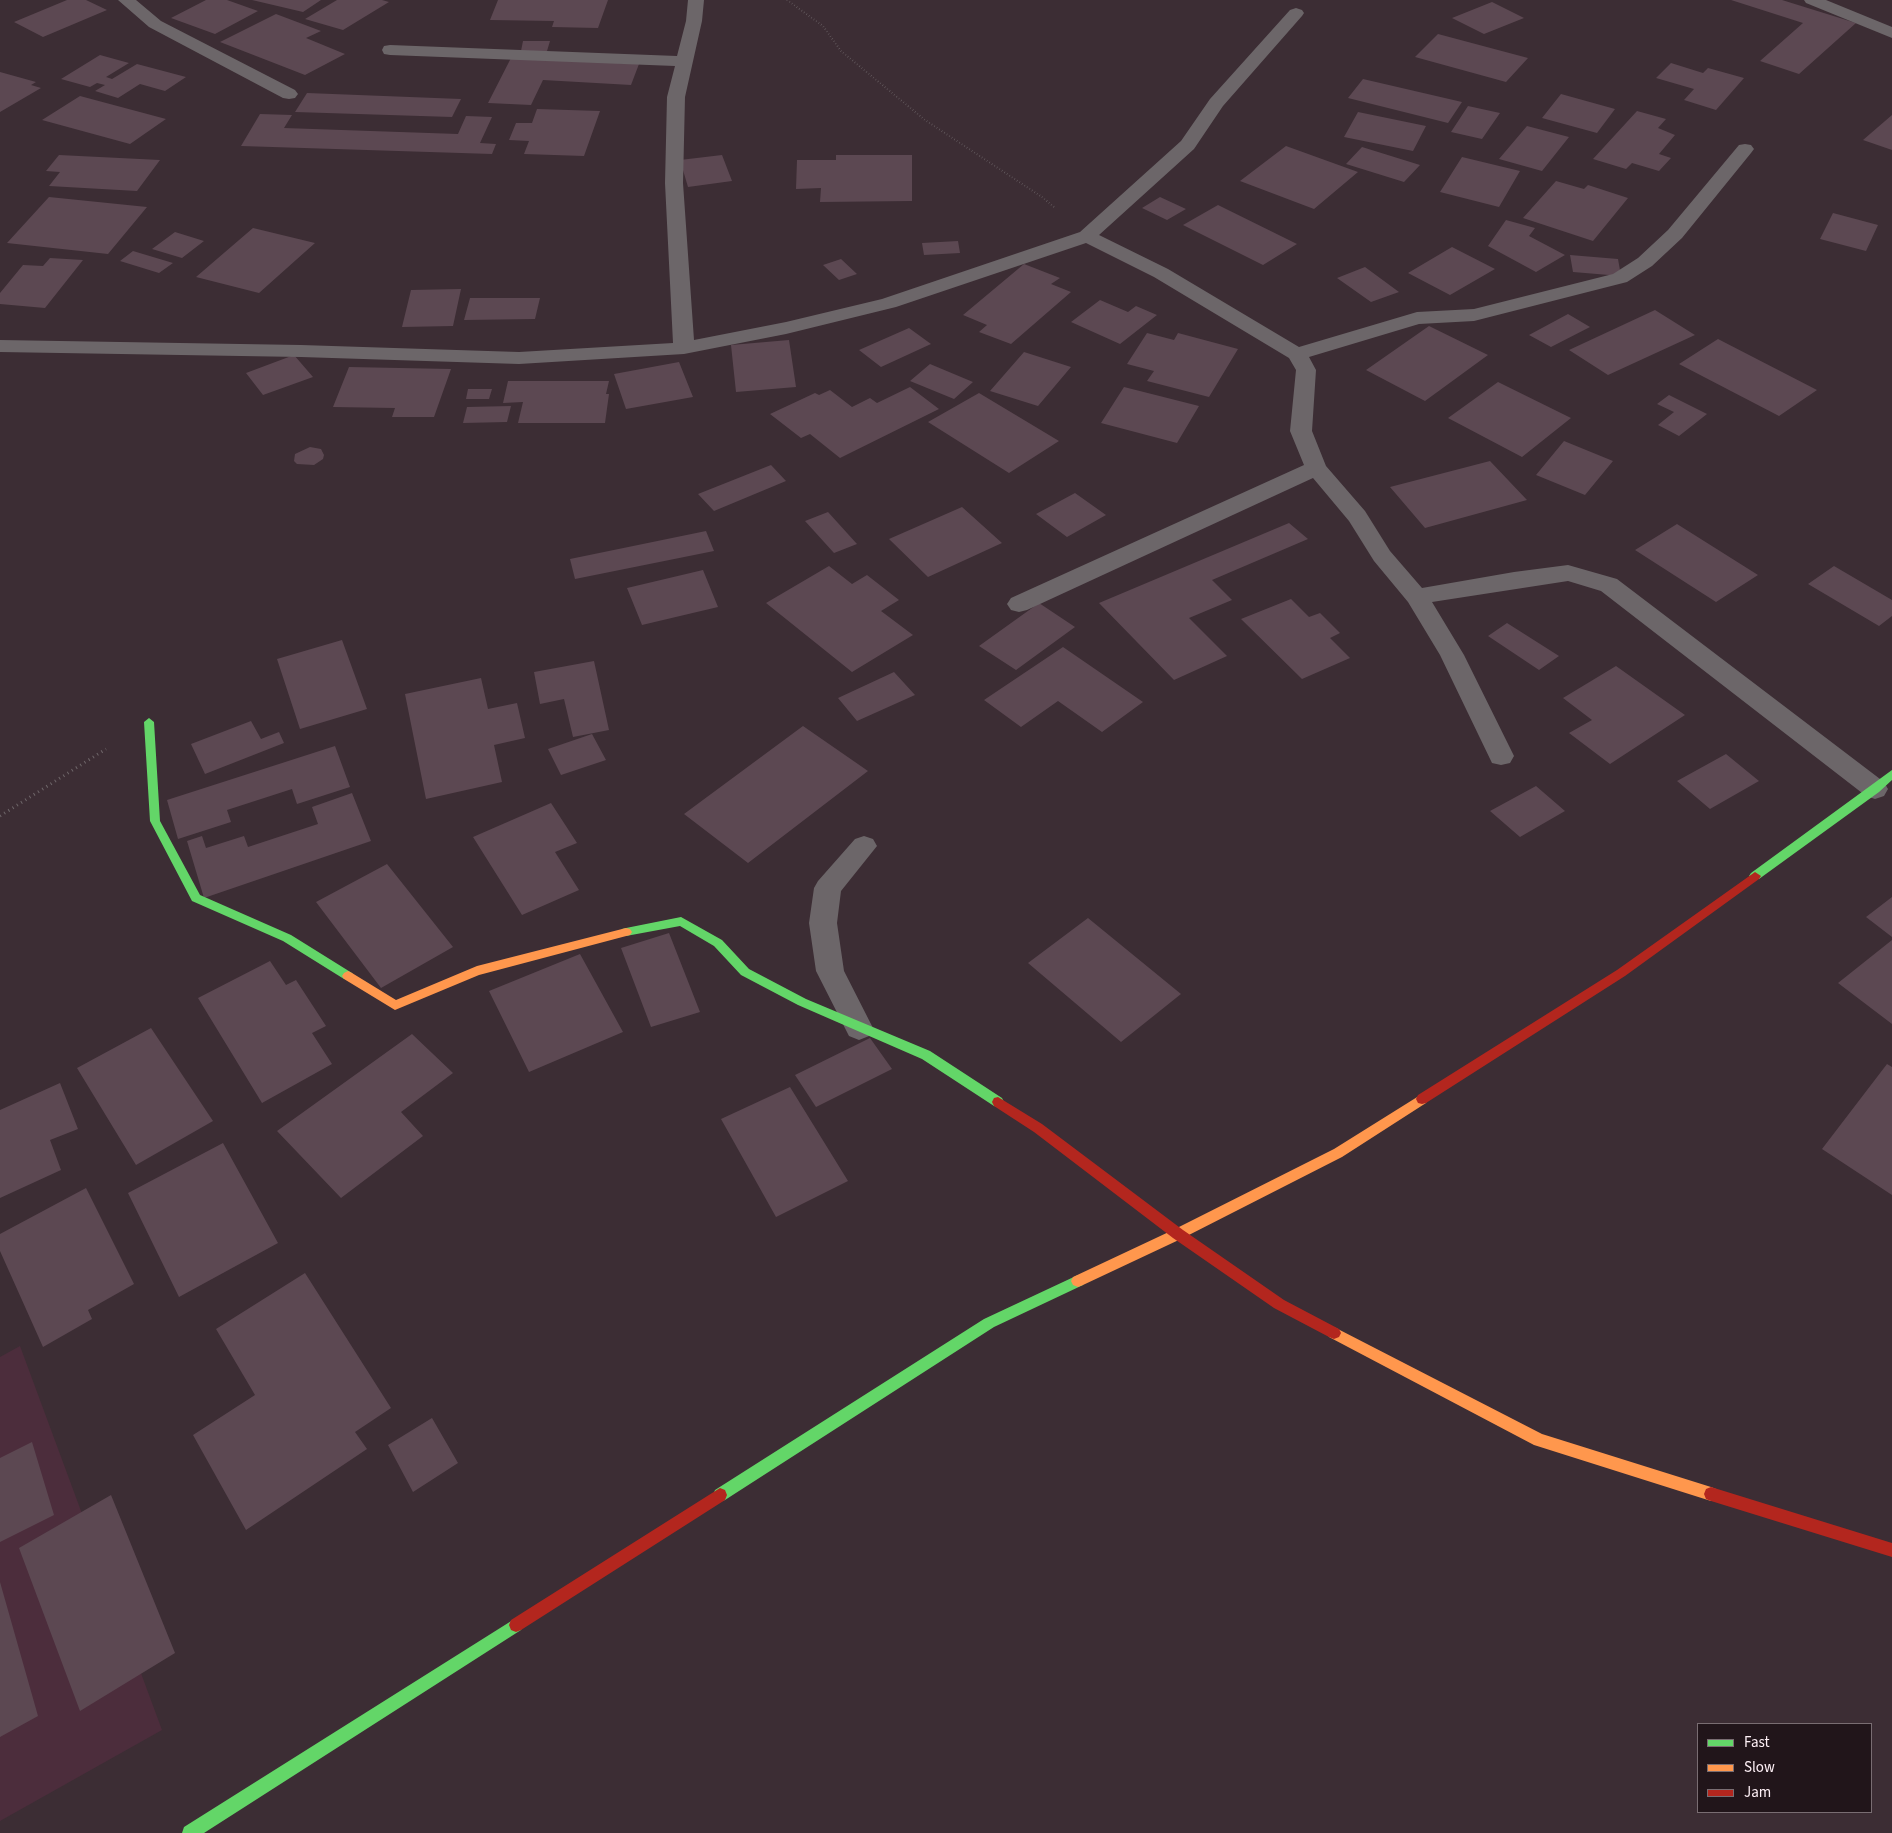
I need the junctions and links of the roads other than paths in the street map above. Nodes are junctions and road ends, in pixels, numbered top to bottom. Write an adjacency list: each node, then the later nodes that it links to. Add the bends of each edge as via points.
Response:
1 (126, 0): 8 (street, via 155,24)
2 (696, 0): 7 (street)
3 (1812, 0): 5 (street)
4 (1296, 13): 10 (street, via 1216,103 1188,145)
5 (1892, 33)
6 (390, 50): 7 (street)
7 (685, 61): 12 (street, via 676,97 674,182)
8 (289, 94)
9 (1745, 149): 13 (street, via 1675,234 1645,262 1620,278 1474,315 1417,318)
10 (1087, 236): 12 (street, via 889,303); 13 (street, via 1161,273)
11 (0, 346): 12 (street, via 519,358)
12 (684, 348)
13 (1297, 354): 14 (street, via 1306,370 1301,431)
14 (1316, 468): 15 (street, via 1357,516 1382,556); 16 (street)
15 (1417, 597): 18 (street, via 1452,655); 19 (street, via 1568,573 1609,585)
16 (1019, 604)
17 (148, 722): 21 (street, via 155,821 196,898 287,938 396,1005 477,971 681,920 718,944 745,972)
18 (1502, 756)
19 (1883, 782): 22 (street, via 1621,973 1346,1148)
20 (864, 846): 21 (street, via 828,888 824,923 830,970)
21 (860, 1028): 22 (street, via 926,1055 1038,1128)
22 (1178, 1234): 23 (street, via 1279,1304 1539,1440); 24 (street, via 989,1323)
23 (1892, 1550)
24 (190, 1833)

